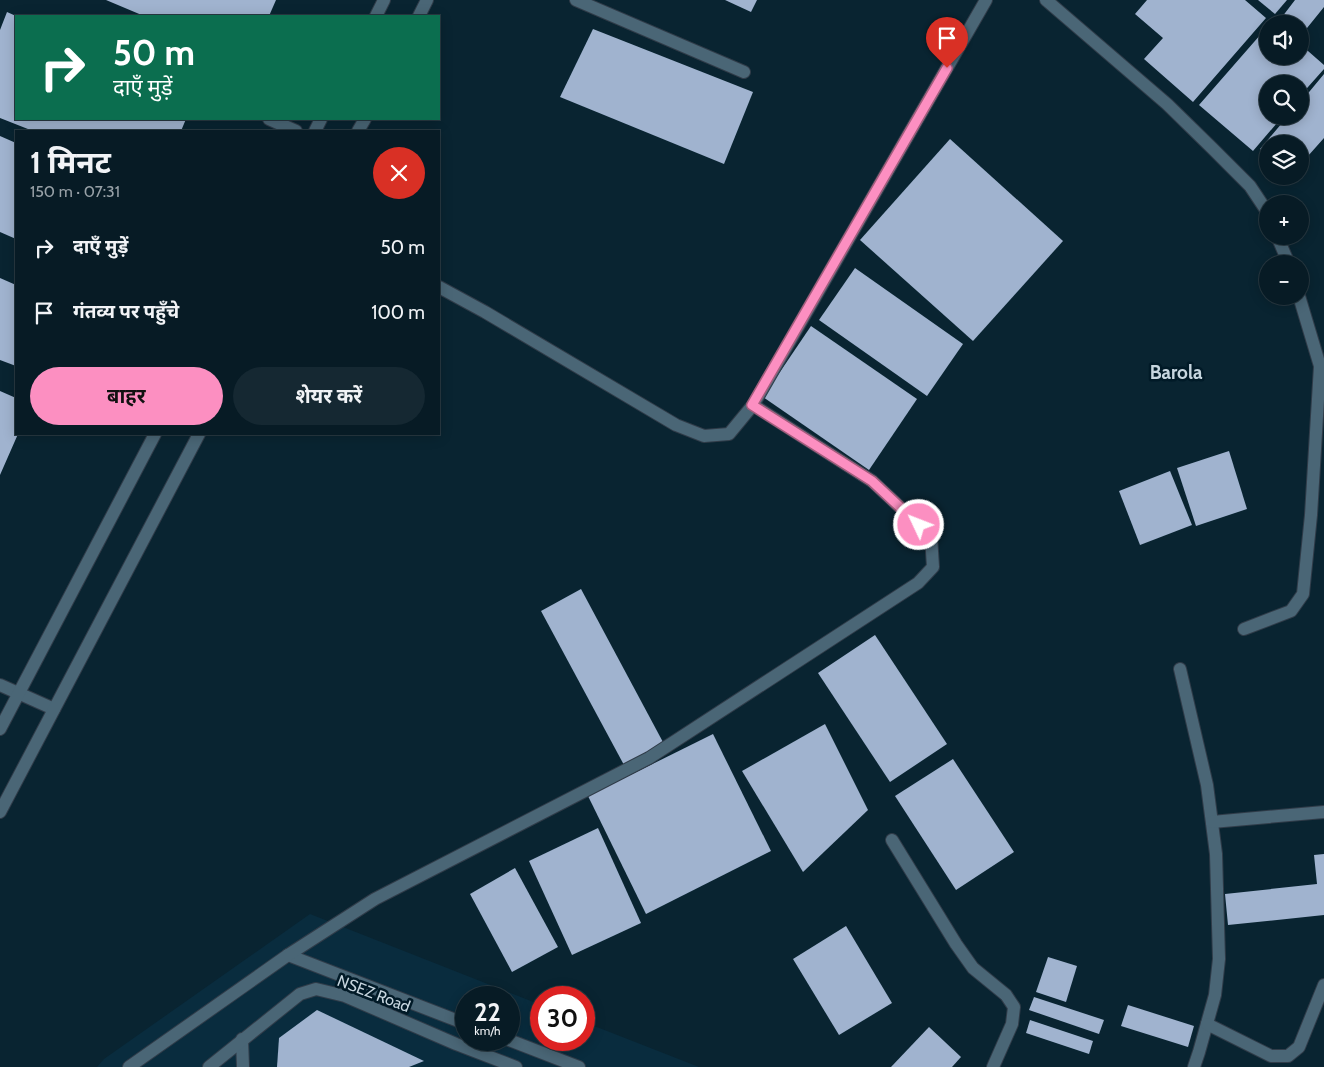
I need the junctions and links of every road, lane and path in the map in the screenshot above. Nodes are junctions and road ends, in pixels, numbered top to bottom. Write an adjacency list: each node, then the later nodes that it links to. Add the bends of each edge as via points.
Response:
1 (384, 0): 6 (street)
2 (427, 0): 7 (street)
3 (576, 0): 8 (street)
4 (986, 0): 14 (street)
5 (1046, 0): 11 (street, via 1167,104 1250,186)
6 (376, 15)
7 (420, 15)
8 (744, 72)
9 (270, 120): 10 (street)
10 (294, 130)
11 (1259, 200)
12 (440, 288): 14 (street, via 676,425 704,436 729,434)
13 (1302, 305): 17 (street, via 1320,366 1313,496 1303,594 1291,611)
14 (752, 405): 27 (street, via 872,481 931,536 933,567 918,583 649,758 375,898)
15 (154, 435): 20 (street)
16 (198, 435): 21 (street)
17 (1244, 629)
18 (1180, 668): 25 (street, via 1207,785)
19 (0, 685): 20 (street)
20 (19, 694): 21 (street); 22 (street)
21 (54, 709): 23 (street)
22 (0, 729)
23 (0, 812)
24 (1324, 812): 25 (street)
25 (1212, 822): 30 (street, via 1219,959 1215,995)
26 (892, 840): 38 (street, via 973,968 1006,995 1014,1007 1012,1024)
27 (288, 955): 29 (street); 33 (street)
28 (1324, 985): 30 (street, via 1299,1046 1288,1056 1272,1056)
29 (455, 1020)
30 (1207, 1024): 39 (street)
31 (242, 1039): 34 (street, NSEZ Road); 35 (street); 36 (street, NSEZ Road, via 300,994 316,989 344,996)
32 (520, 1045): 37 (street)
33 (129, 1067)
34 (210, 1067)
35 (243, 1067)
36 (516, 1067)
37 (579, 1067)
38 (993, 1067)
39 (1194, 1067)

